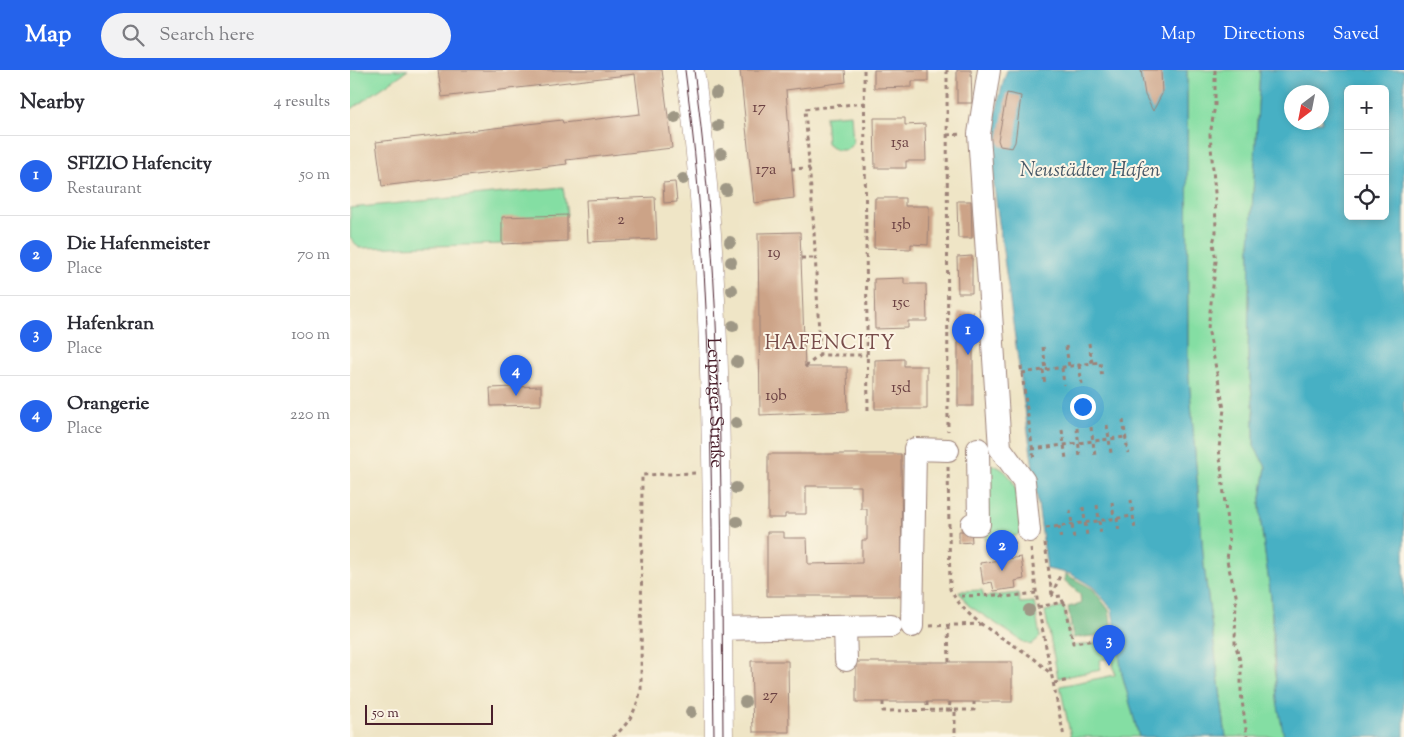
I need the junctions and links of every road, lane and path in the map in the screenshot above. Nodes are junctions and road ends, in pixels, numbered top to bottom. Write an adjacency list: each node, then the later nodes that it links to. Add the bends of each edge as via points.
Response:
1 (690, 70): 46 (main road, Leipziger Straße, via 708,246)
2 (864, 70): 6 (path)
3 (947, 70): 40 (path)
4 (989, 70): 38 (street, via 975,134)
5 (1215, 70): 94 (path, via 1210,135 1212,179 1216,193 1213,243 1216,261 1208,328 1224,408 1219,448 1229,541 1227,561 1236,596 1235,643 1241,664)
6 (866, 103): 7 (path, via 805,109); 15 (path)
7 (810, 168): 8 (path); 10 (path)
8 (792, 169)
9 (801, 258): 10 (path)
10 (816, 258): 14 (path)
11 (1089, 343): 16 (path)
12 (1066, 346): 19 (path)
13 (1043, 347): 21 (path)
14 (820, 355): 15 (path); 18 (path)
15 (867, 355): 27 (path)
16 (1092, 363): 17 (path); 23 (path, via 1100,362)
17 (1080, 365): 19 (path); 25 (path)
18 (805, 367)
19 (1069, 367): 20 (path)
20 (1062, 368): 21 (path); 26 (path)
21 (1045, 370): 22 (path); 24 (path)
22 (1022, 373)
23 (1102, 379)
24 (1045, 384)
25 (1082, 384)
26 (1064, 385)
27 (868, 411)
28 (1123, 420): 33 (path)
29 (1107, 425): 34 (path)
30 (1092, 427): 35 (path)
31 (1076, 428): 36 (path)
32 (1062, 430): 37 (path)
33 (1125, 437): 34 (path); 42 (path)
34 (1109, 439): 35 (path); 41 (path)
35 (1093, 441): 36 (path); 43 (path)
36 (1079, 443): 37 (path); 44 (path)
37 (1064, 445): 39 (path); 45 (path)
38 (983, 449): 55 (street, via 979,524); 58 (street, via 1024,481)
39 (1032, 449)
40 (948, 450): 72 (path, via 950,589 957,602); 73 (street, via 915,449)
41 (1111, 453)
42 (1128, 453)
43 (1095, 456)
44 (1080, 458)
45 (1066, 459)
46 (715, 472): 76 (main road, Leipziger Straße); 90 (path, via 642,475 641,689 636,712)
47 (1131, 500): 52 (path)
48 (1112, 502): 53 (path)
49 (1097, 505): 61 (path)
50 (1083, 507): 54 (path)
51 (1070, 510): 56 (path)
52 (1133, 516): 53 (path); 59 (path)
53 (1115, 518): 54 (path); 60 (path)
54 (1085, 522): 56 (path); 62 (path)
55 (972, 524)
56 (1072, 524): 57 (path); 63 (path)
57 (1059, 526): 58 (path); 64 (path)
58 (1036, 530): 67 (path)
59 (1135, 530)
60 (1119, 533)
61 (1101, 535)
62 (1087, 536)
63 (1074, 539)
64 (1061, 540)
65 (1061, 573): 69 (path)
66 (1051, 589): 69 (path)
67 (1036, 593): 68 (path, via 1004,597); 71 (path)
68 (961, 596)
69 (1052, 596): 70 (path, via 1061,596)
70 (1063, 602): 71 (path); 77 (path, via 1073,643)
71 (1038, 607): 80 (path)
72 (982, 624): 74 (path); 80 (path)
73 (902, 626): 74 (path); 75 (street)
74 (948, 626): 79 (path)
75 (844, 627): 76 (street); 78 (street)
76 (717, 629): 91 (main road, Leipziger Straße)
77 (1104, 639)
78 (846, 660)
79 (949, 662)
80 (1052, 674): 82 (path)
81 (1070, 680): 82 (path)
82 (1054, 683): 93 (path)
83 (882, 702): 87 (path, via 883,711)
84 (927, 702): 87 (path)
85 (950, 702): 88 (path)
86 (974, 702): 89 (path, via 974,710)
87 (927, 710): 88 (path)
88 (950, 710): 89 (path)
89 (956, 710): 92 (path)
90 (613, 737)
91 (719, 737)
92 (955, 737)
93 (1064, 737)
94 (1247, 737)

